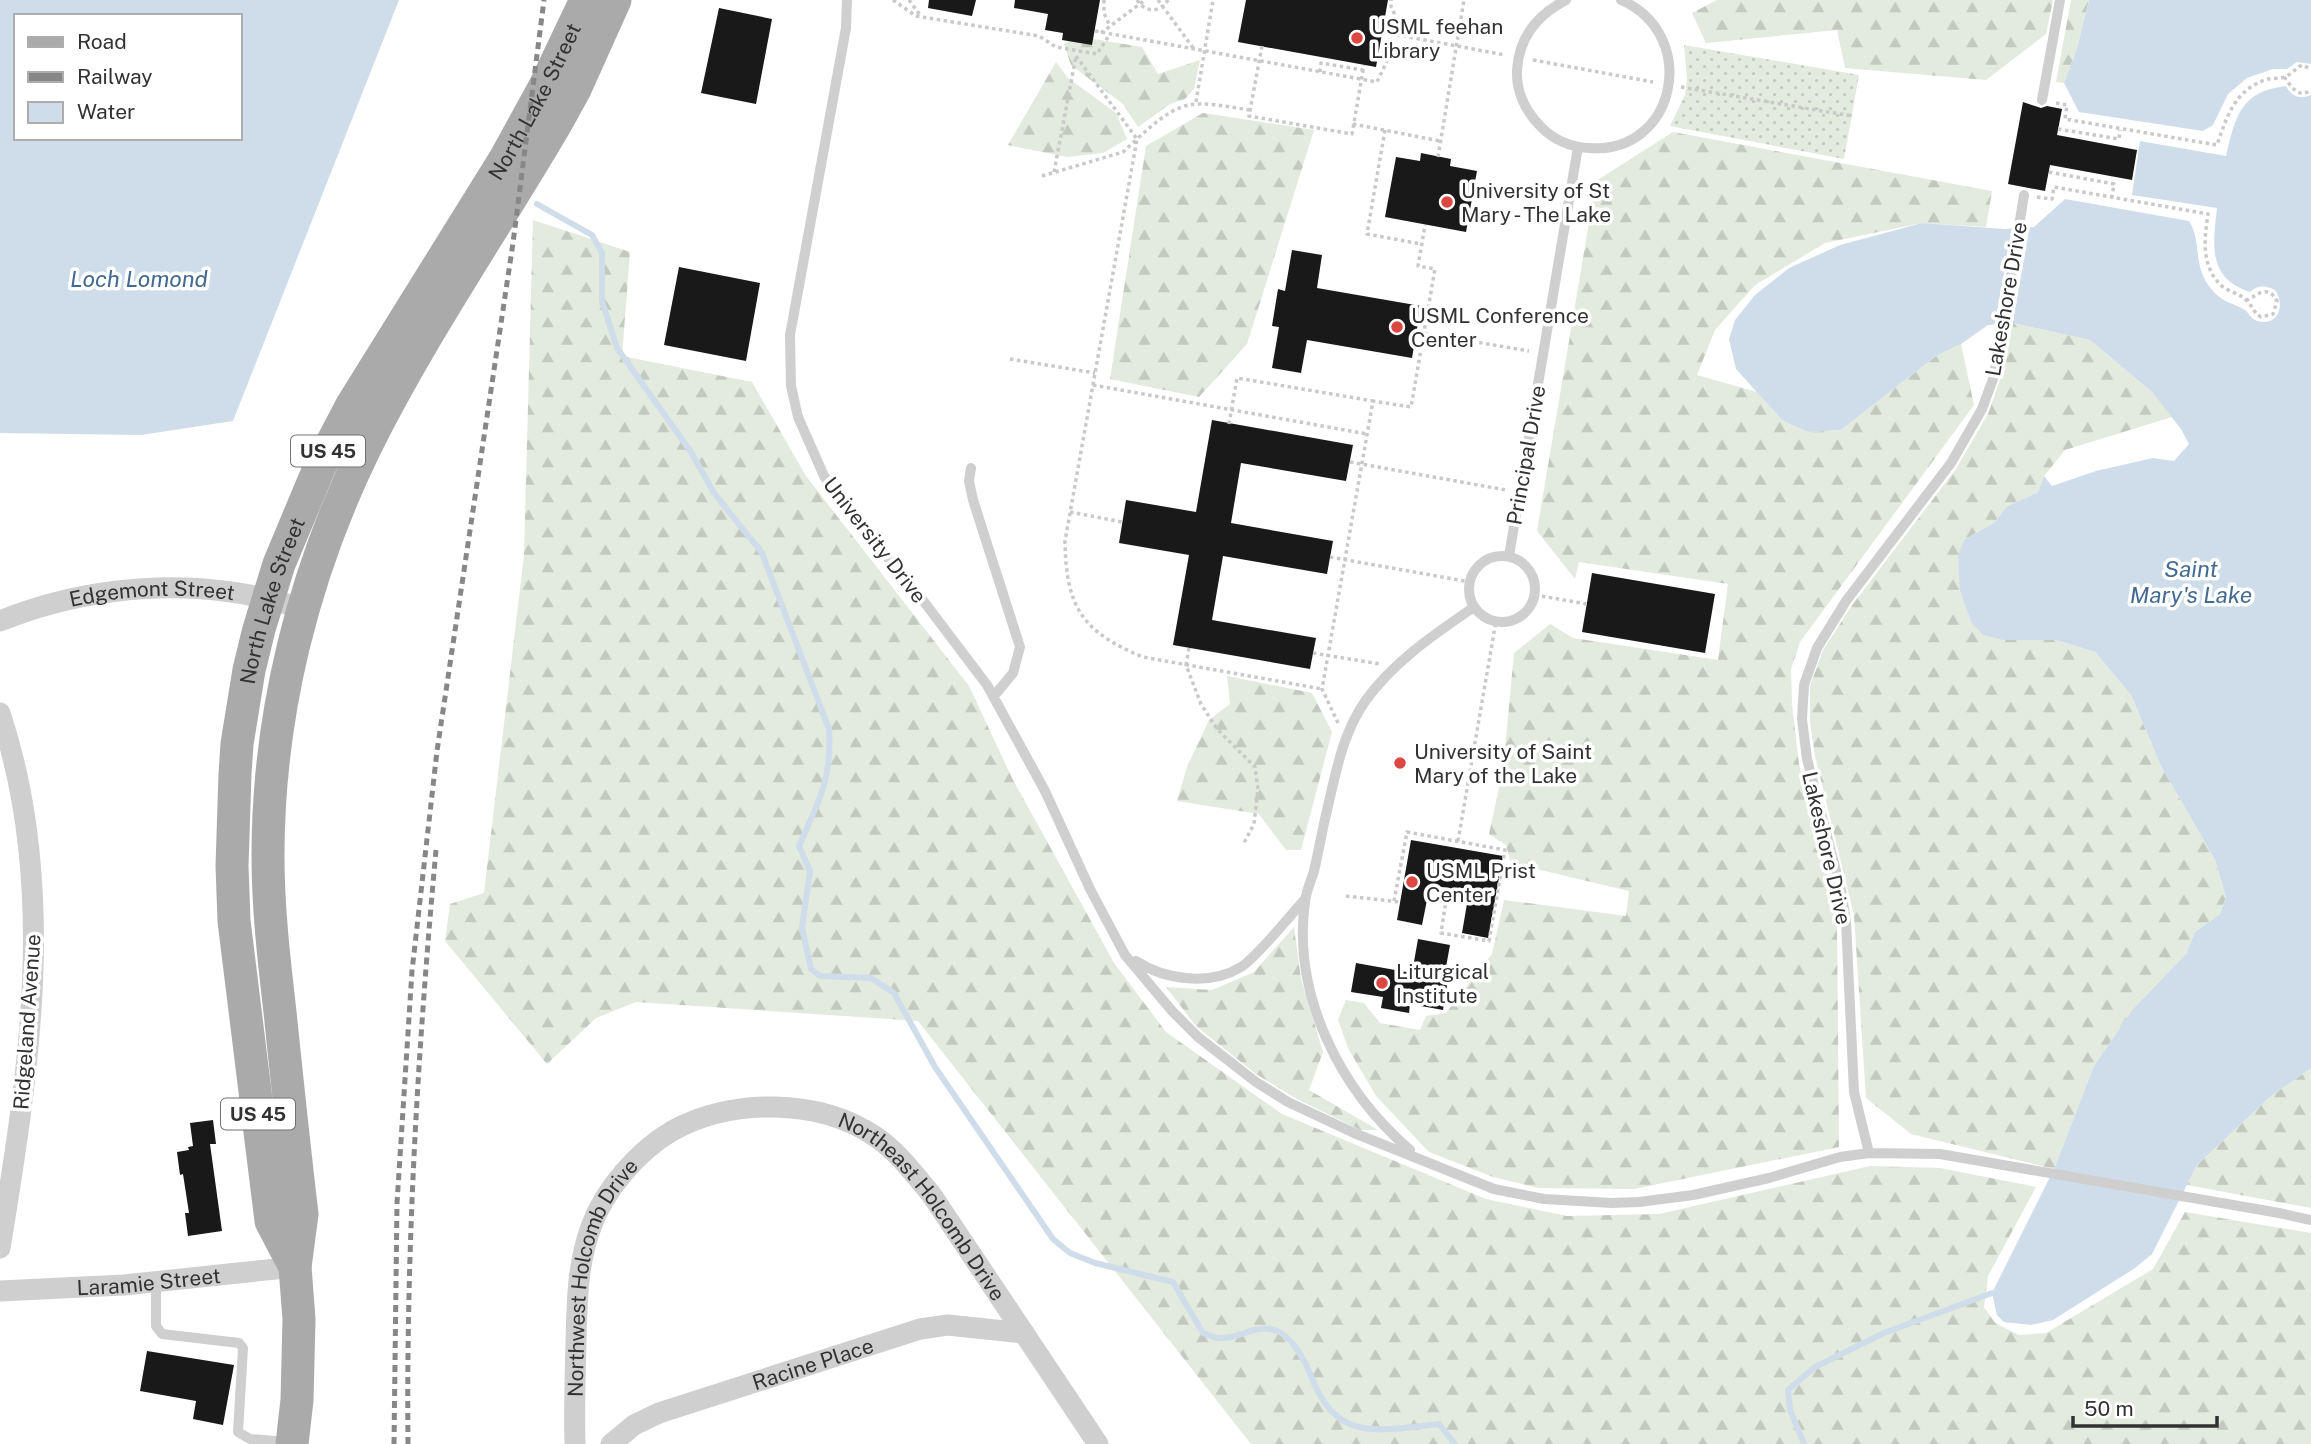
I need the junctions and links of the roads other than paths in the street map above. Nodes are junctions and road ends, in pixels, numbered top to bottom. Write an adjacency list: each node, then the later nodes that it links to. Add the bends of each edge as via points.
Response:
1 (586, 0): 12 (main road, North Lake Street / US 45, via 505,159 341,426 302,506)
2 (615, 0): 14 (main road, North Lake Street / US 45, via 559,118 379,422 335,516)
3 (847, 0): 16 (lane, University Drive, via 846,28 790,335 791,386 802,427 824,476)
4 (1566, 0): 8 (lane, via 1549,9 1524,39 1517,77 1521,97 1543,130)
5 (1621, 0): 8 (lane, via 1651,20 1661,34 1668,50 1670,85 1653,122 1637,135 1619,145)
6 (2060, 0): 7 (lane)
7 (2042, 100)
8 (1578, 147): 11 (lane, Principal Drive)
9 (2024, 195): 21 (lane, Lakeshore Drive, via 2001,339 1982,409 1951,463 1846,601 1817,648 1804,685 1807,759 1846,921 1854,1092)
10 (971, 468): 16 (lane, via 973,500 1020,647 1013,673)
11 (1509, 556): 13 (lane, via 1478,565 1470,582); 13 (lane, via 1533,576 1535,594 1529,608 1512,621 1496,621)
12 (268, 599): 14 (street, Edgemont Street); 15 (street, Edgemont Street, via 231,592 148,589 93,594 34,607); 25 (main road, North Lake Street / US 45, via 249,670 237,744 234,921 271,1220)
13 (1474, 607): 18 (lane, via 1420,644 1364,702 1344,738)
14 (304, 609): 25 (main road, North Lake Street / US 45, via 277,721 268,854 270,919 302,1214)
15 (0, 621)
16 (994, 696): 19 (lane, University Drive)
17 (0, 713): 24 (street, Ridgeland Avenue, via 22,795 34,921 34,989 19,1136)
18 (1305, 899): 19 (lane, via 1243,966 1227,973 1195,979 1162,975); 22 (lane, via 1307,975 1323,1033 1363,1100)
19 (1125, 954): 22 (lane, University Drive, via 1198,1037 1256,1082 1320,1119)
20 (670, 1133): 28 (street, Northeast Holcomb Drive, via 730,1111 763,1107 827,1114 864,1130 906,1163 931,1194); 30 (street, Northwest Holcomb Drive, via 636,1160 607,1195 591,1227 577,1292)
21 (1869, 1153): 22 (lane, University Drive, via 1692,1195 1612,1203 1544,1199 1494,1189); 23 (lane, via 1940,1154)
22 (1420, 1159)
23 (2311, 1220)
24 (0, 1248)
25 (295, 1267): 26 (street, Laramie Street); 29 (main road, North Lake Street / US 45, via 299,1333)
26 (156, 1282): 27 (street, Laramie Street); 29 (lane, via 156,1326 162,1334 239,1343 243,1349 238,1432 250,1439)
27 (0, 1291)
28 (1024, 1334): 31 (street, Racine Place, via 948,1325 920,1329 659,1413); 32 (street, Northeast Holcomb Drive)
29 (292, 1443)
30 (575, 1444)
31 (611, 1444)
32 (1098, 1444)

